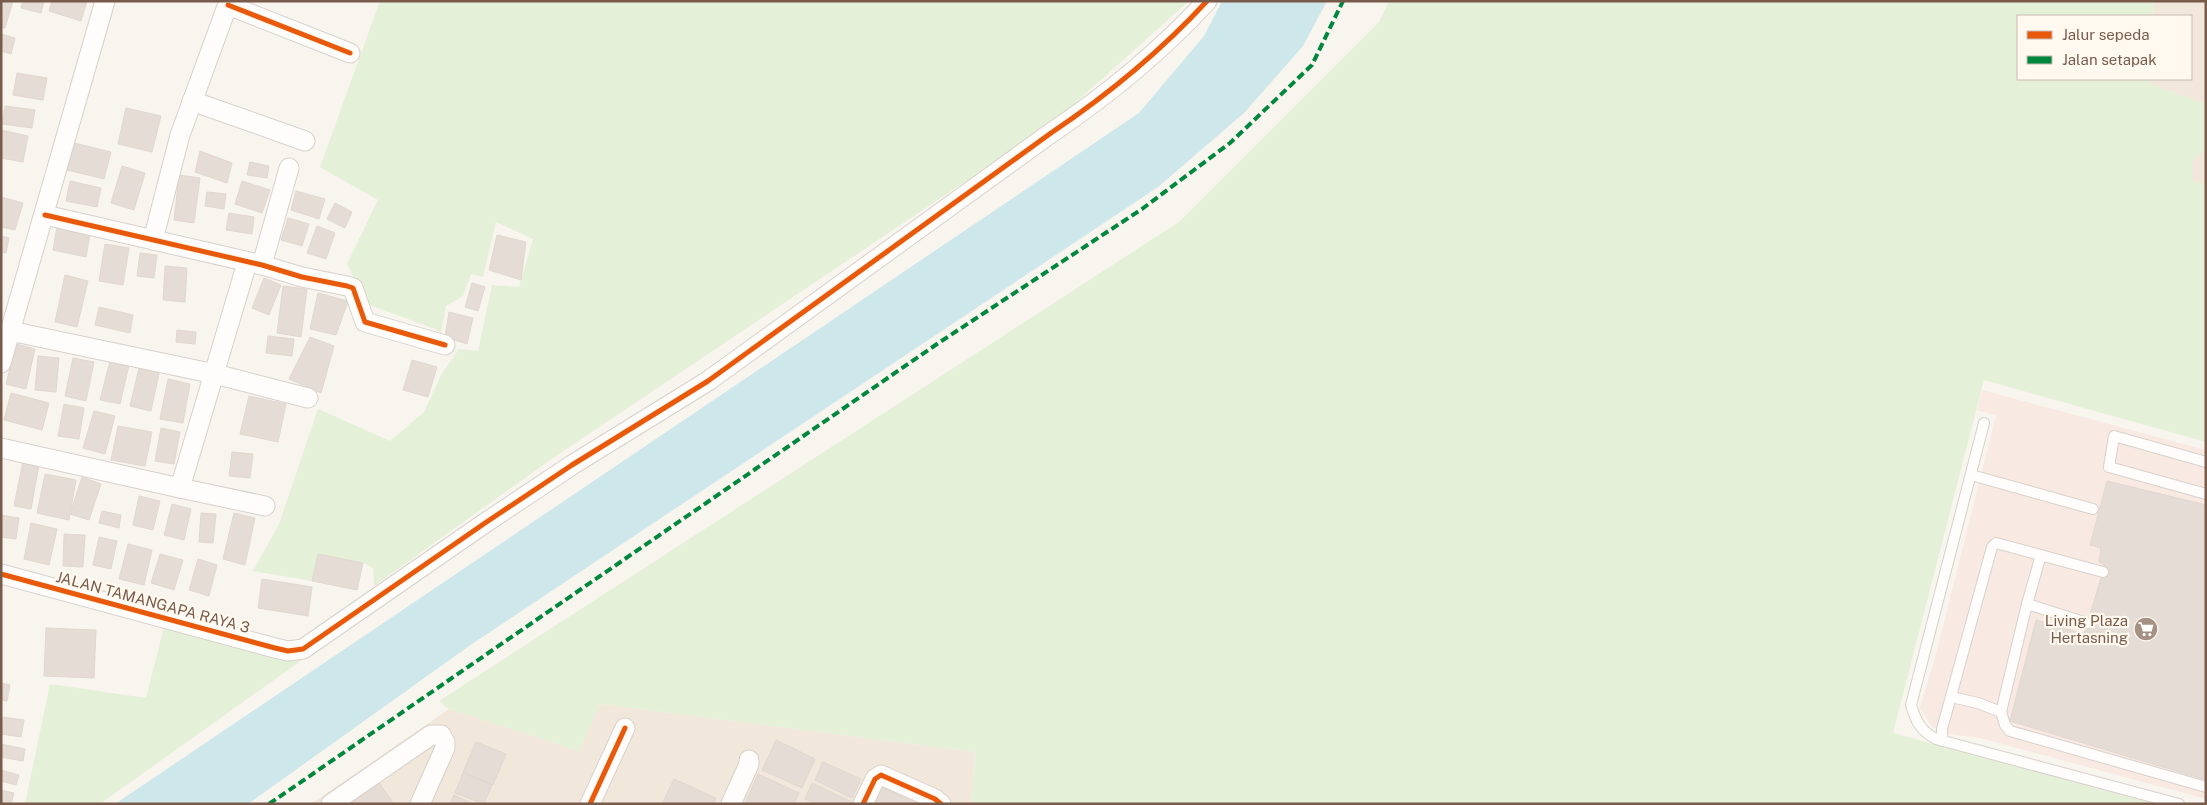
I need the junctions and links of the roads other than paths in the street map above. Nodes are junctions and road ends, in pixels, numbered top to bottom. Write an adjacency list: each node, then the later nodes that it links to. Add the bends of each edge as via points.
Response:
1 (105, 1): 8 (street)
2 (1207, 1): 26 (street, JALAN TAMANGAPA RAYA 3, via 1159,51 1099,101 708,381 477,528 310,645 298,650 276,648)
3 (228, 3): 4 (street); 5 (street)
4 (350, 53)
5 (192, 101): 6 (street); 9 (street)
6 (305, 141)
7 (289, 168): 10 (street)
8 (45, 215): 9 (street); 11 (street)
9 (153, 240): 10 (street)
10 (254, 264): 12 (street, via 354,288 365,322); 14 (street)
11 (10, 331): 13 (street); 14 (street)
12 (445, 345)
13 (1, 363)
14 (215, 374): 15 (street); 20 (street)
15 (308, 398)
16 (1984, 423): 19 (lane)
17 (1, 448): 20 (street)
18 (2206, 462): 21 (lane, via 2114,436 2109,467)
19 (1971, 475): 23 (lane); 32 (lane, via 1911,706 1924,733)
20 (180, 488): 22 (street)
21 (2206, 494)
22 (265, 506)
23 (2093, 508)
24 (2041, 555): 25 (lane); 27 (lane); 29 (lane, via 1996,543 1992,548)
25 (2103, 572)
26 (1, 574)
27 (2027, 604): 28 (lane); 30 (lane)
28 (2087, 623)
29 (1951, 698): 30 (lane); 32 (lane, via 1942,728)
30 (2001, 712): 34 (lane, via 2010,731)
31 (625, 728): 37 (street)
32 (1942, 741): 41 (lane)
33 (749, 760): 38 (street)
34 (2206, 787)
35 (331, 804): 36 (street, via 431,735 441,735 445,748)
36 (420, 804)
37 (590, 804)
38 (731, 804)
39 (864, 804): 40 (street, via 875,779 882,776)
40 (941, 804)
41 (2179, 804)

